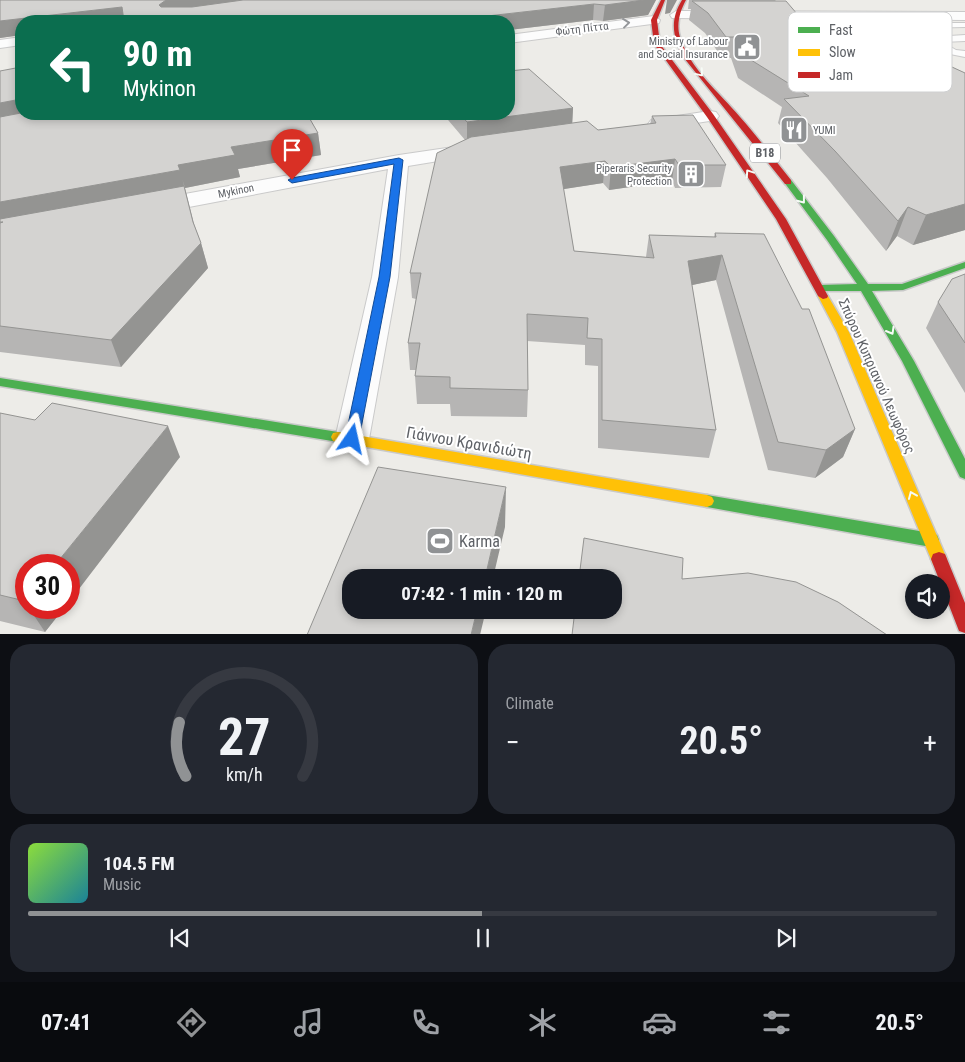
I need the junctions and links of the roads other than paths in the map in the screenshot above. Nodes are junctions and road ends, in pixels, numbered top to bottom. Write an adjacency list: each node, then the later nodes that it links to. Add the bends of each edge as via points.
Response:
1 (663, 0): 7 (main road)
2 (684, 0): 3 (main road)
3 (676, 15): 4 (street); 24 (main road, Σπύρου Κυπριανού Λεωφόρος / B18, one-way to 24, via 674,24 686,57 759,145)
4 (788, 16)
5 (952, 16): 6 (street)
6 (965, 16)
7 (654, 20): 10 (street, Φώτη Πίττα, one-way to 7); 17 (main road, Σπύρου Κυπριανού Λεωφόρος / B18, via 657,44 662,54)
8 (952, 25): 9 (lane)
9 (965, 25)
10 (515, 38)
11 (952, 38): 12 (lane)
12 (965, 38)
13 (15, 43): 14 (street)
14 (0, 44)
15 (952, 51): 16 (lane)
16 (965, 54)
17 (710, 116): 18 (street); 23 (main road, Σπύρου Κυπριανού Λεωφόρος / B18, one-way to 17, via 780,219)
18 (636, 127)
19 (494, 147): 20 (street, Mykinon)
20 (399, 160): 21 (street, Mykinon); 26 (street, via 385,277)
21 (134, 211)
22 (965, 265): 24 (main road, via 902,287)
23 (820, 288): 24 (main road); 28 (main road, Σπύρου Κυπριανού Λεωφόρος / B18, one-way to 23, via 843,332)
24 (867, 289): 27 (main road, Σπύρου Κυπριανού Λεωφόρος / B18, one-way to 27)
25 (0, 382): 26 (main road, Γιάννου Κρανιδιώτη)
26 (352, 439): 28 (main road, Γιάννου Κρανιδιώτη)
27 (965, 473)
28 (931, 540): 29 (main road, Σπύρου Κυπριανού Λεωφόρος / B18)
29 (965, 625)

